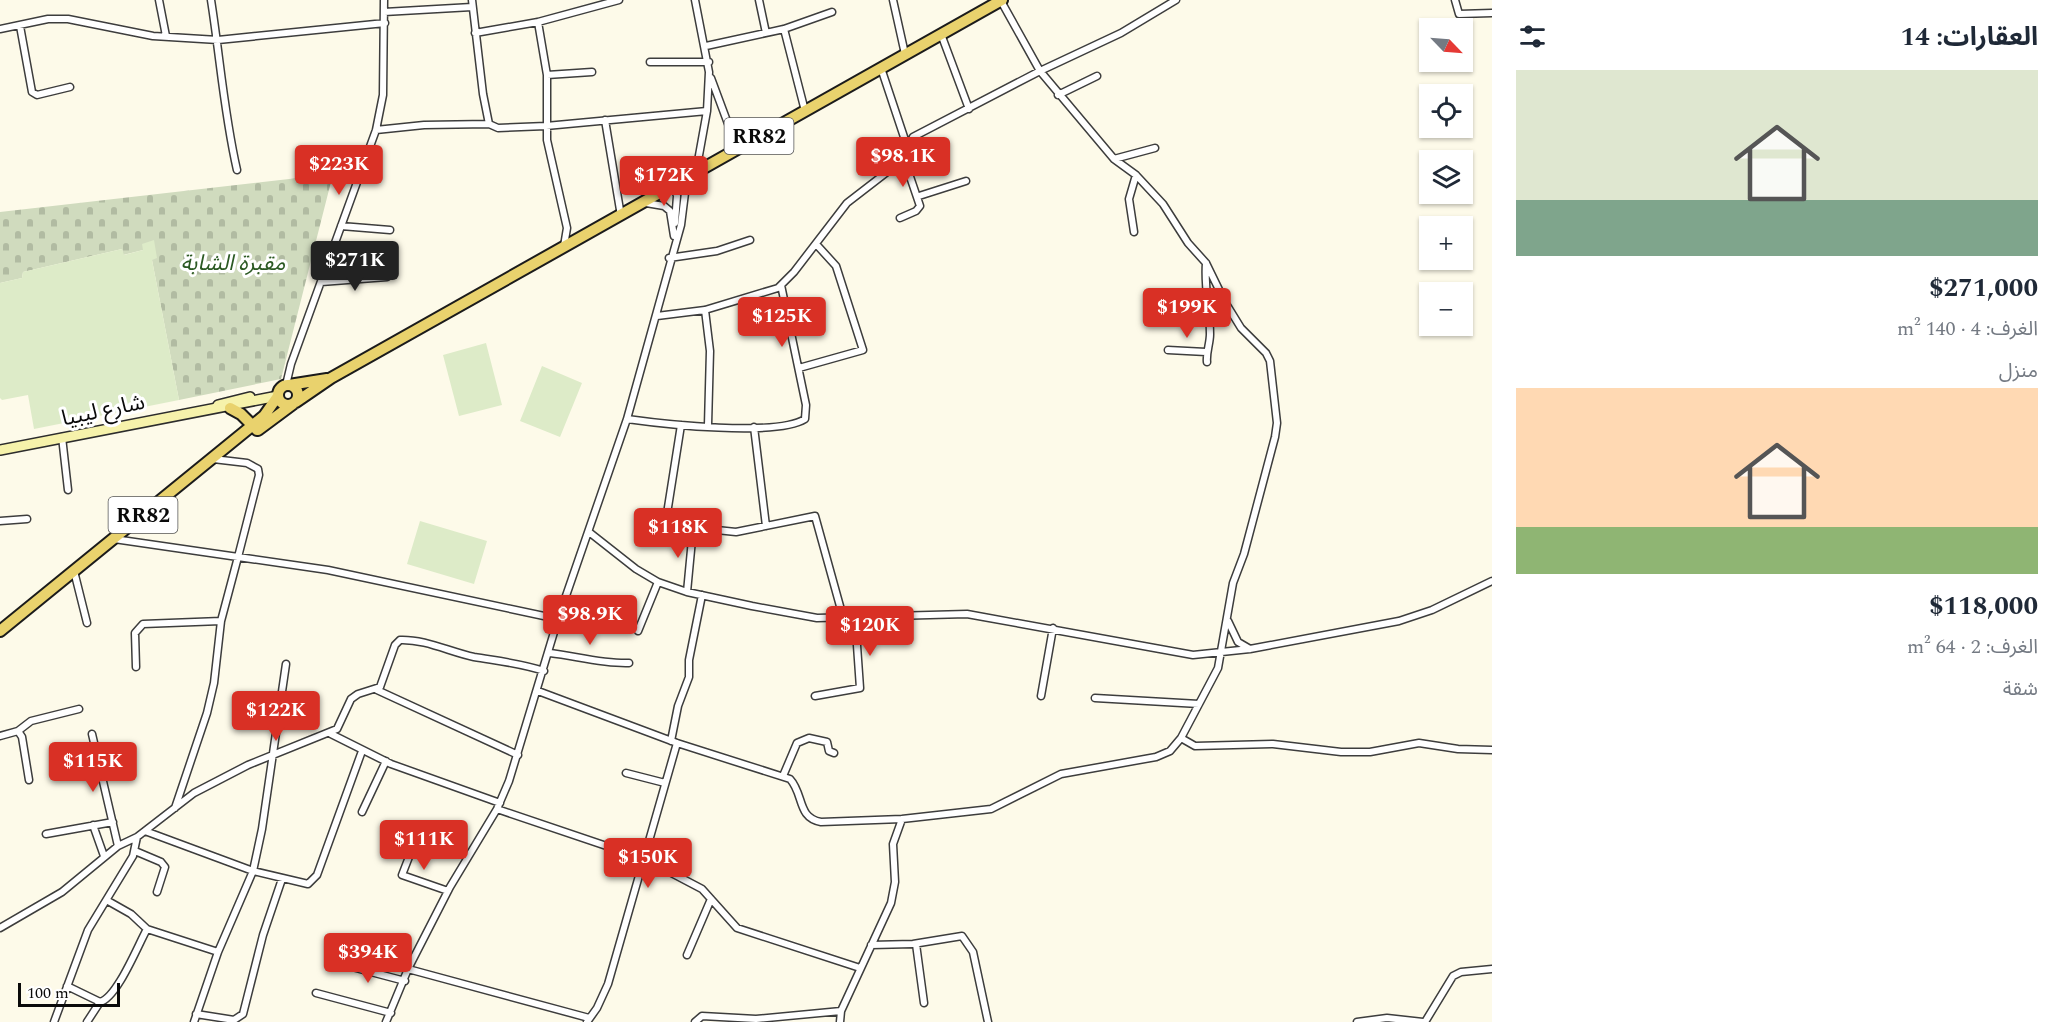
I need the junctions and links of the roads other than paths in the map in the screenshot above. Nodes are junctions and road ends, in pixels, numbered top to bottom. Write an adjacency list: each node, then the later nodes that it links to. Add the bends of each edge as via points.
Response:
1 (159, 0): 25 (street)
2 (211, 0): 26 (street)
3 (384, 0): 14 (street)
4 (586, 0): 13 (street)
5 (619, 0): 13 (street)
6 (695, 0): 27 (street)
7 (759, 0): 23 (street)
8 (893, 0): 28 (street)
9 (1175, 0): 32 (street, via 1121,33)
10 (1455, 0): 16 (street, via 1459,14)
11 (996, 2): 24 (main road, RR82); 32 (street)
12 (472, 4): 14 (street); 22 (street)
13 (589, 8): 17 (street)
14 (384, 12): 18 (street)
15 (832, 12): 21 (street)
16 (1492, 13)
17 (537, 22): 22 (street); 35 (street)
18 (385, 23): 26 (street); 45 (street, via 383,95)
19 (20, 26): 20 (street); 25 (street, via 68,19 131,33); 37 (street, via 32,92 37,95)
20 (0, 29)
21 (784, 29): 23 (street); 41 (street)
22 (475, 33): 43 (street)
23 (766, 33): 27 (street)
24 (941, 33): 28 (main road, RR82); 39 (street)
25 (166, 36): 26 (street)
26 (218, 40): 51 (street)
27 (706, 46): 30 (street)
28 (905, 54): 31 (main road, RR82)
29 (650, 62): 30 (street)
30 (709, 62): 34 (street)
31 (881, 67): 41 (main road, RR82); 48 (street)
32 (1040, 71): 38 (street); 39 (street)
33 (592, 72): 35 (street)
34 (709, 72): 40 (street); 46 (street)
35 (547, 75): 44 (street)
36 (1097, 76): 38 (street)
37 (70, 87)
38 (1058, 95): 50 (street)
39 (969, 109): 48 (street, via 913,137)
40 (707, 111): 42 (street); 52 (street)
41 (805, 111): 46 (main road, RR82)
42 (605, 120): 44 (street); 58 (street)
43 (489, 124): 44 (street, via 498,128); 45 (street)
44 (546, 126): 67 (street, via 567,228)
45 (376, 130): 60 (street)
46 (737, 148): 52 (main road, RR82)
47 (1155, 148): 50 (street)
48 (908, 149): 49 (street)
49 (904, 159): 56 (street); 66 (street, via 848,203)
50 (1114, 159): 53 (street)
51 (237, 170)
52 (692, 174): 55 (main road, RR82); 65 (street)
53 (1136, 175): 63 (street, via 1129,199); 69 (street, via 1163,204)
54 (966, 181): 56 (street)
55 (674, 185): 57 (main road, RR82); 61 (street)
56 (919, 196): 59 (street, via 918,210)
57 (644, 202): 58 (main road, RR82); 61 (street, via 670,211)
58 (621, 216): 67 (main road, RR82)
59 (900, 218)
60 (341, 226): 62 (street); 71 (street)
61 (675, 228): 65 (street)
62 (390, 230)
63 (1134, 232)
64 (750, 240): 68 (street, via 717,251)
65 (674, 243): 68 (street)
66 (816, 244): 72 (street); 78 (street, via 836,266 863,350)
67 (564, 246): 79 (main road, RR82)
68 (669, 258): 74 (street)
69 (1206, 263): 76 (street, via 1204,287 1210,336); 107 (street, via 1241,328 1269,356 1277,423)
70 (387, 277): 71 (street)
71 (321, 282): 80 (street)
72 (781, 285): 73 (street); 78 (street)
73 (705, 310): 74 (street); 86 (street, via 710,351)
74 (657, 316): 84 (street)
75 (1168, 350): 76 (street)
76 (1206, 352): 77 (street)
77 (1207, 362)
78 (799, 368): 87 (street, via 807,410 805,419 795,424)
79 (331, 378): 80 (main road); 81 (main road, RR82)
80 (283, 389): 81 (main road, via 284,404); 81 (main road, via 297,390); 82 (main road, شارع ليبيا); 83 (main road, شارع ليبيا); 88 (main road, RR82)
81 (295, 403): 88 (main road, RR82)
82 (215, 408): 83 (main road, شارع ليبيا); 89 (main road, شارع ليبيا)
83 (230, 408): 88 (main road)
84 (627, 419): 85 (street); 97 (street)
85 (681, 425): 86 (street); 96 (street, via 666,523)
86 (708, 425): 87 (street)
87 (754, 427): 95 (street)
88 (255, 428): 91 (main road, RR82)
89 (62, 437): 90 (main road, شارع ليبيا); 92 (street)
90 (0, 450)
91 (213, 459): 98 (main road, RR82); 99 (street, via 247,463 258,469 260,475)
92 (68, 490)
93 (27, 519): 94 (street)
94 (0, 521)
95 (766, 526): 96 (street, via 736,532); 105 (street, via 815,516)
96 (693, 529): 103 (street)
97 (589, 532): 102 (street); 108 (street)
98 (113, 539): 99 (street); 100 (main road, RR82)
99 (238, 557): 108 (street, via 328,570); 109 (street)
100 (74, 571): 110 (street); 112 (main road, RR82)
101 (1492, 581): 114 (street, via 1399,621)
102 (658, 582): 103 (street); 113 (street)
103 (687, 592): 104 (street)
104 (702, 595): 105 (street, via 800,615); 133 (street)
105 (843, 617): 106 (street)
106 (855, 617): 111 (street, via 967,614); 123 (street, via 860,688)
107 (1227, 617): 114 (street, via 1238,642); 115 (street)
108 (558, 619): 116 (street)
109 (221, 621): 119 (street, via 143,624 135,633); 145 (street, via 207,712)
110 (87, 623)
111 (1053, 628): 115 (street, via 1193,655); 124 (street)
112 (0, 631)
113 (638, 632)
114 (1250, 649): 115 (street)
115 (1221, 652): 126 (street, via 1218,668)
116 (550, 653): 117 (street); 120 (street)
117 (629, 663)
118 (286, 664): 138 (street)
119 (136, 667)
120 (544, 671): 121 (street, via 404,640 395,645); 122 (street)
121 (378, 690): 130 (street, via 351,699 342,722); 137 (street)
122 (538, 691): 133 (street); 137 (street)
123 (815, 696)
124 (1041, 696)
125 (1095, 698): 126 (street)
126 (1199, 704): 132 (street)
127 (78, 709): 128 (street, via 31,721)
128 (18, 731): 131 (street); 142 (street)
129 (92, 734): 148 (street)
130 (330, 734): 135 (street); 138 (street)
131 (0, 736)
132 (1181, 738): 134 (street, via 1195,746 1273,744 1341,752 1378,751 1414,743); 147 (street, via 1163,755 1070,771 991,809)
133 (674, 742): 141 (street); 143 (street)
134 (1492, 750)
135 (362, 751): 139 (street); 159 (street, via 317,875 308,884)
136 (834, 753): 141 (street, via 828,751 827,742 808,738 797,743)
137 (518, 755): 144 (street)
138 (270, 758): 145 (street, via 194,793); 158 (street)
139 (386, 761): 144 (street); 146 (street)
140 (626, 774): 143 (street)
141 (783, 776): 147 (street, via 794,783 804,813 813,820)
142 (29, 780)
143 (665, 783): 157 (street)
144 (499, 806): 157 (street); 160 (street)
145 (174, 810): 150 (street)
146 (362, 812)
147 (902, 819): 167 (street, via 893,844 894,893)
148 (113, 822): 149 (street); 154 (street)
149 (93, 825): 151 (street); 156 (street)
150 (146, 831): 152 (street); 158 (street)
151 (46, 834)
152 (137, 837): 154 (street); 155 (street)
153 (414, 844): 160 (street, via 402,874)
154 (118, 846): 156 (street)
155 (135, 851): 161 (street, via 165,867); 163 (street)
156 (104, 856): 164 (street, via 62,892)
157 (645, 859): 162 (street, via 702,889); 182 (street, via 608,984)
158 (253, 871): 159 (street); 168 (street)
159 (282, 879): 181 (street, via 262,935 243,1014 234,1020)
160 (448, 891): 172 (street)
161 (157, 892)
162 (711, 899): 169 (street); 171 (street, via 737,928)
163 (108, 900): 165 (street); 175 (street, via 88,930)
164 (0, 928)
165 (147, 929): 168 (street); 177 (street, via 110,996)
166 (916, 944): 167 (street); 178 (street); 189 (street, via 965,938 973,952)
167 (871, 945): 171 (street)
168 (218, 952): 181 (street)
169 (687, 955)
170 (337, 963): 174 (street)
171 (860, 968): 179 (street)
172 (408, 969): 174 (street); 182 (street)
173 (1492, 969): 191 (street, via 1453,976)
174 (405, 981): 180 (street)
175 (67, 986): 177 (street); 183 (street)
176 (316, 993): 180 (street)
177 (100, 1002): 184 (street)
178 (924, 1003)
179 (841, 1011): 187 (street, via 756,1019 702,1016); 188 (street)
180 (391, 1013): 186 (street)
181 (196, 1014): 185 (street)
182 (588, 1020)
183 (54, 1022)
184 (87, 1022)
185 (194, 1022)
186 (386, 1022)
187 (695, 1022)
188 (840, 1022)
189 (988, 1022)
190 (1357, 1022): 191 (street, via 1387,1017)
191 (1424, 1022)

